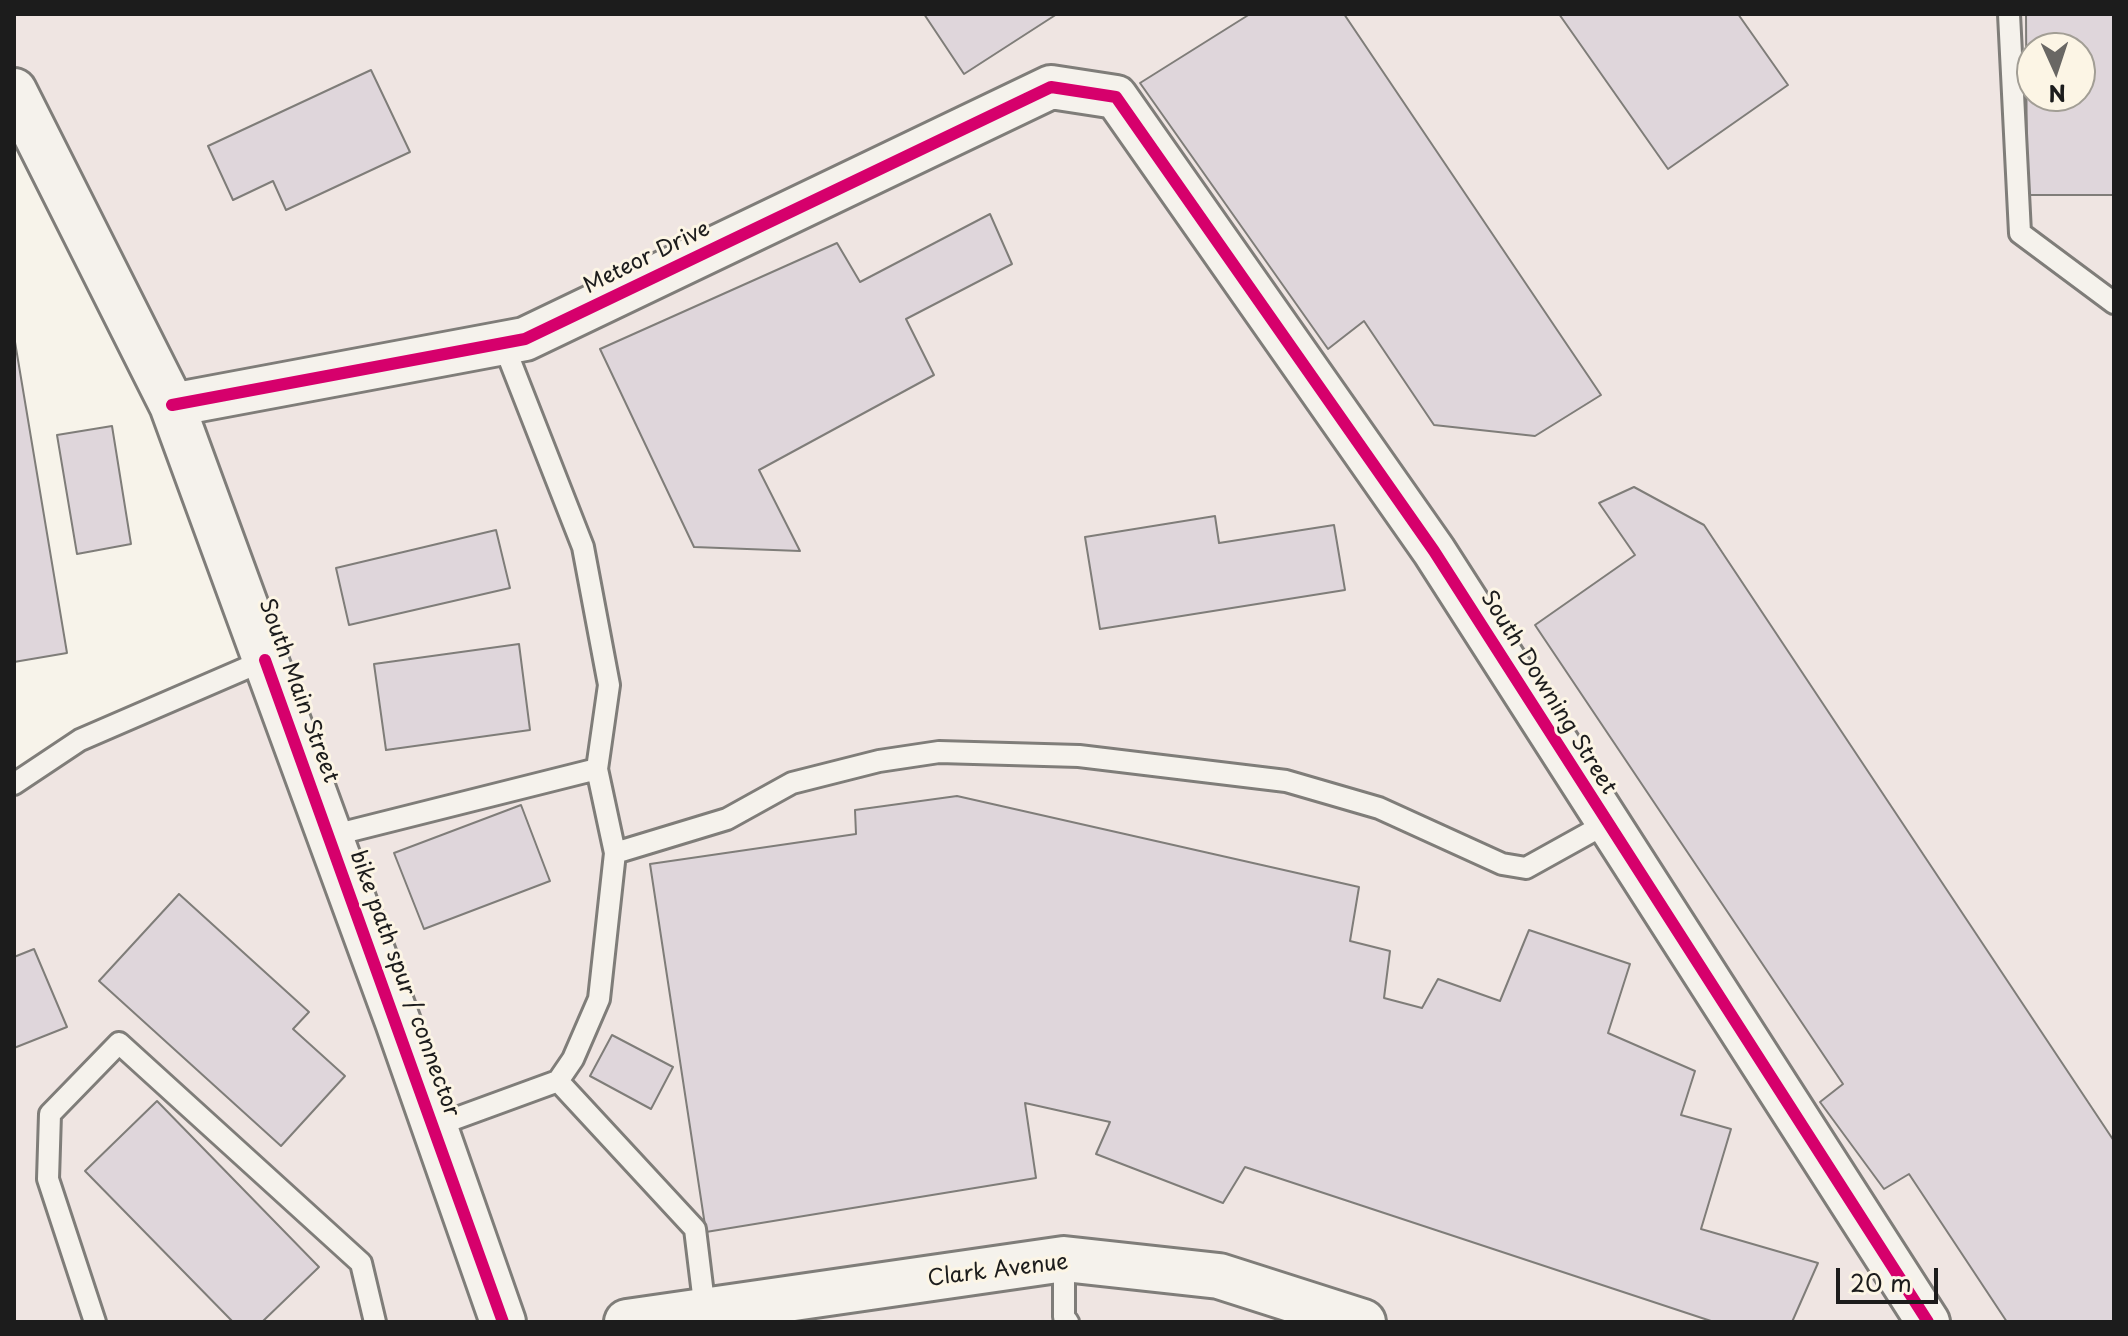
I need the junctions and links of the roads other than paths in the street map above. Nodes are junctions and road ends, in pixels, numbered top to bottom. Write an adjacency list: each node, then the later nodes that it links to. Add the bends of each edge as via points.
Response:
1 (2009, 14): 4 (lane, via 2020,233)
2 (14, 91): 6 (main road, South Main Street)
3 (1116, 97): 5 (street, Meteor Drive, via 1051,87 525,339); 10 (street, South Downing Street, via 1434,551)
4 (2114, 303)
5 (503, 343): 6 (street, Meteor Drive); 8 (lane, via 583,547 609,685)
6 (172, 405): 7 (main road, South Main Street)
7 (265, 660): 9 (lane, via 80,740); 11 (main road, South Main Street)
8 (597, 769): 11 (lane); 12 (lane)
9 (14, 784)
10 (1607, 823): 12 (lane, via 1526,868 1502,864 1379,808 1286,781 1079,756 939,752 792,783 727,819); 23 (street, South Downing Street)
11 (330, 836): 14 (main road, South Main Street)
12 (615, 853): 13 (lane, via 599,999)
13 (558, 1081): 14 (lane); 16 (lane, via 695,1229)
14 (435, 1126): 20 (main road, South Main Street)
15 (1064, 1259): 16 (main road, Clark Avenue, via 820,1302); 17 (main road, Clark Avenue, via 1219,1276); 22 (lane)
16 (705, 1311): 21 (main road, Clark Avenue)
17 (1349, 1319)
18 (95, 1322): 19 (lane, via 48,1179 50,1114 119,1043 361,1263)
19 (375, 1322)
20 (503, 1322)
21 (627, 1322)
22 (1068, 1322)
23 (1928, 1322)

